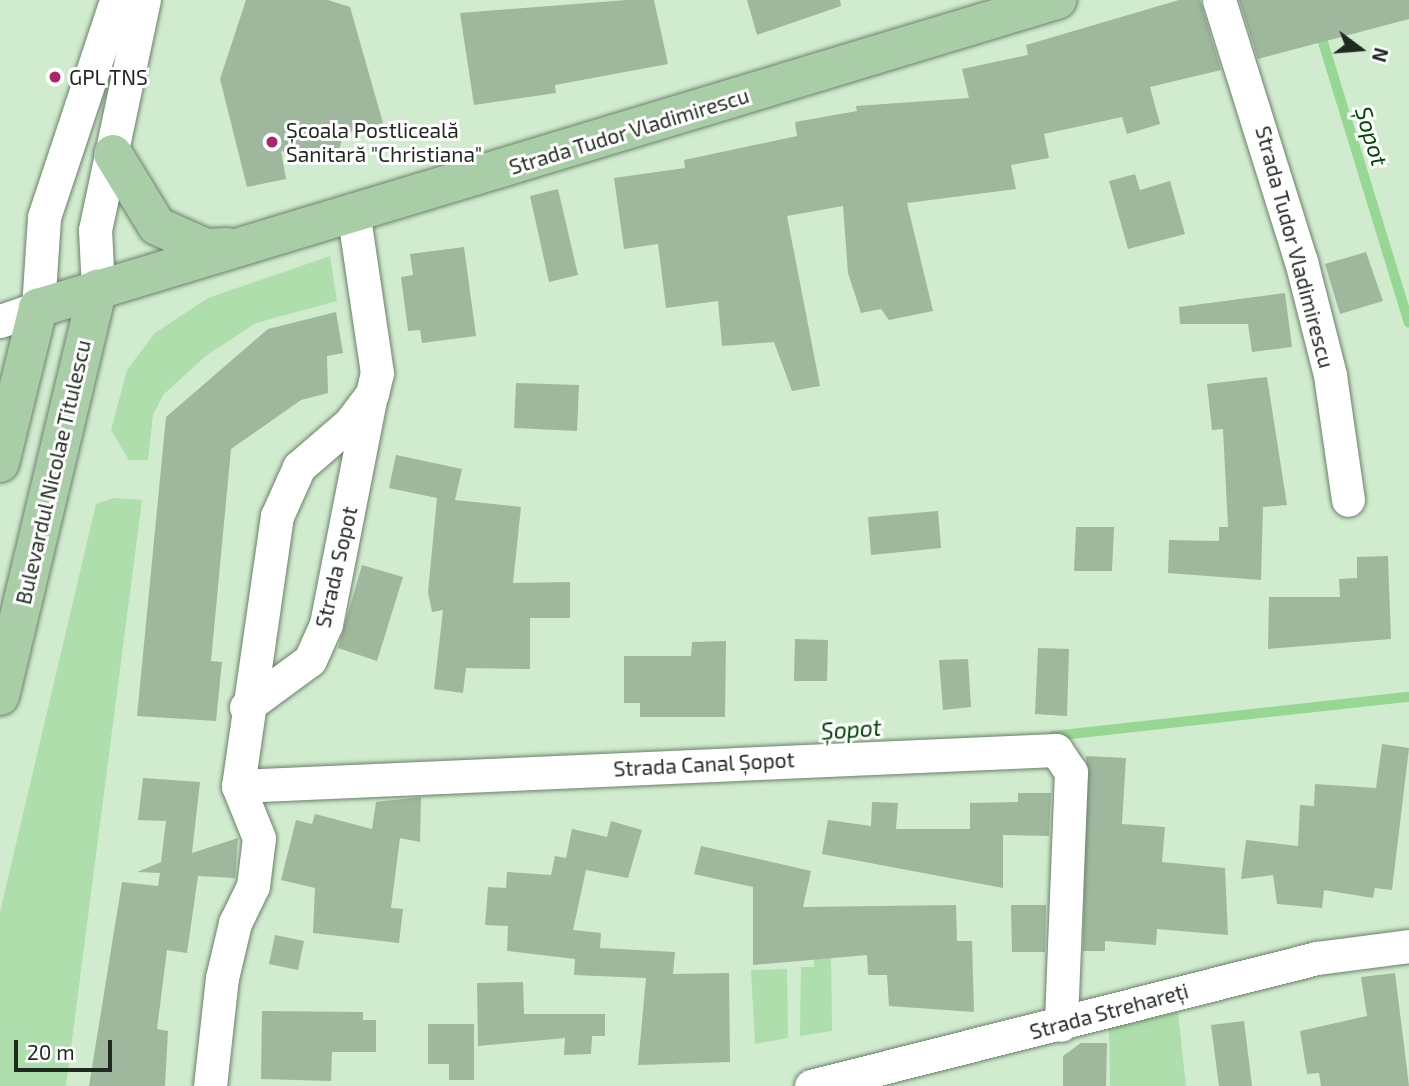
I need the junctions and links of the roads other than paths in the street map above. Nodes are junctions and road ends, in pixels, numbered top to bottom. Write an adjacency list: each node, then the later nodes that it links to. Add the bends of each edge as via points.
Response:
1 (116, 0): 9 (street, via 44,217)
2 (144, 0): 5 (street)
3 (1057, 0): 6 (main road, Strada Tudor Vladimirescu, via 524,164)
4 (1219, 0): 13 (street, Strada Tudor Vladimirescu, via 1301,261 1330,375)
5 (113, 154): 7 (main road, via 157,226 206,248); 8 (street, via 95,230)
6 (353, 210): 7 (main road, Strada Tudor Vladimirescu); 11 (street, Strada Sopot, via 377,373)
7 (233, 247): 8 (main road, Strada Tudor Vladimirescu)
8 (98, 289): 9 (main road, Strada Tudor Vladimirescu); 14 (main road, Bulevardul Nicolae Titulescu)
9 (38, 308): 10 (street, Strada Tudor Vladimirescu); 12 (main road)
10 (0, 321)
11 (372, 394): 15 (street, via 286,488); 15 (street, Strada Sopot, via 326,624 310,660)
12 (0, 463)
13 (1348, 500)
14 (0, 696)
15 (246, 707): 16 (street)
16 (238, 786): 18 (street, Strada Canal Șopot, via 1056,750 1071,772); 19 (street, via 259,838 253,886 235,923 222,978)
17 (1409, 946): 18 (street, Strada Strehareți, via 1317,958)
18 (1061, 1025): 20 (street, Strada Strehareți)
19 (210, 1086)
20 (811, 1086)

